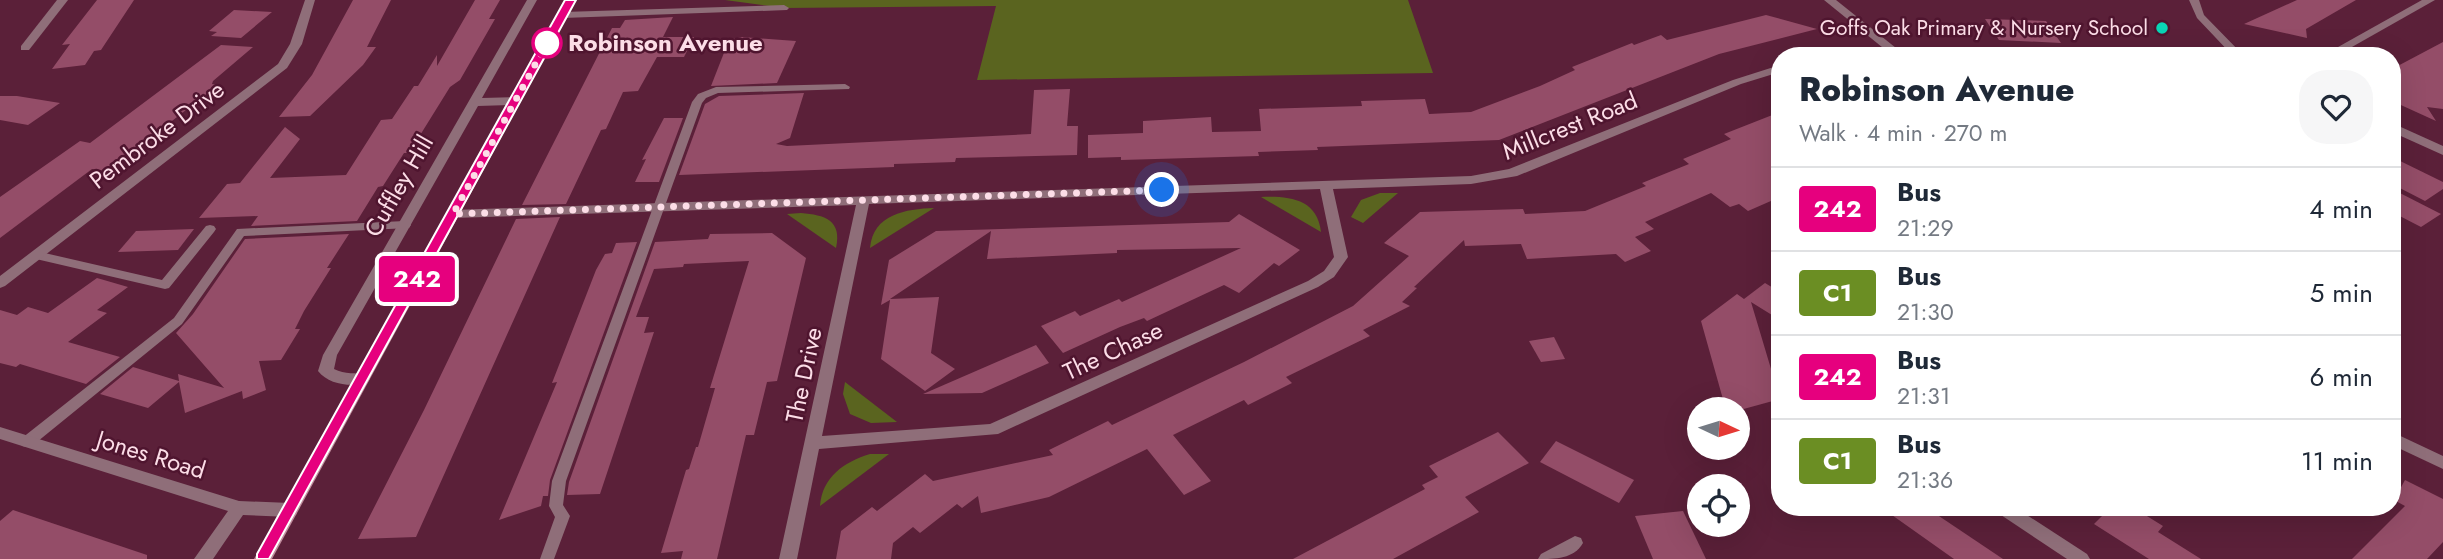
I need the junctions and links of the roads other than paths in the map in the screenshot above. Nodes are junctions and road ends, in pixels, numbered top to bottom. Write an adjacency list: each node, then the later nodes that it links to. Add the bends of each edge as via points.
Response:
1 (63, 0): 13 (street)
2 (310, 0): 26 (street, Pembroke Drive, via 296,44 283,66)
3 (532, 0): 17 (street, Cuffley Hill)
4 (573, 0): 9 (main road)
5 (1829, 0): 10 (street)
6 (2194, 0): 11 (lane, via 2200,16)
7 (2430, 0): 12 (street)
8 (784, 8): 9 (lane)
9 (563, 15): 16 (main road)
10 (1889, 47)
11 (2230, 47)
12 (2344, 47)
13 (25, 48)
14 (1771, 71): 20 (street, Millcrest Road, via 1499,176)
15 (845, 87): 22 (lane, via 716,90 702,96)
16 (514, 101): 17 (street); 23 (main road)
17 (475, 102): 24 (street, Cuffley Hill)
18 (2401, 131): 19 (street)
19 (2443, 152)
20 (1326, 185): 21 (street); 32 (street, The Chase, via 1341,257 1329,274 1313,284 992,430)
21 (863, 201): 22 (street); 32 (street, The Drive)
22 (658, 208): 23 (street); 40 (lane, via 559,481 556,506 563,516)
23 (453, 214): 28 (main road)
24 (405, 225): 28 (street, Cuffley Hill, via 328,363 326,371 338,378); 30 (lane, via 241,232 178,321)
25 (210, 229): 26 (lane, via 165,285)
26 (36, 255): 27 (street, Pembroke Drive)
27 (0, 283)
28 (362, 379): 35 (main road)
29 (0, 433): 30 (street, Jones Road)
30 (27, 442): 34 (street, Jones Road)
31 (2401, 442): 33 (street)
32 (813, 443): 41 (street, The Drive)
33 (2443, 463)
34 (239, 508): 35 (street, Jones Road); 38 (street)
35 (290, 509): 39 (main road)
36 (2016, 516): 43 (street)
37 (1575, 543): 42 (street)
38 (203, 559)
39 (263, 559)
40 (547, 559)
41 (788, 559)
42 (1547, 559)
43 (2081, 559)

